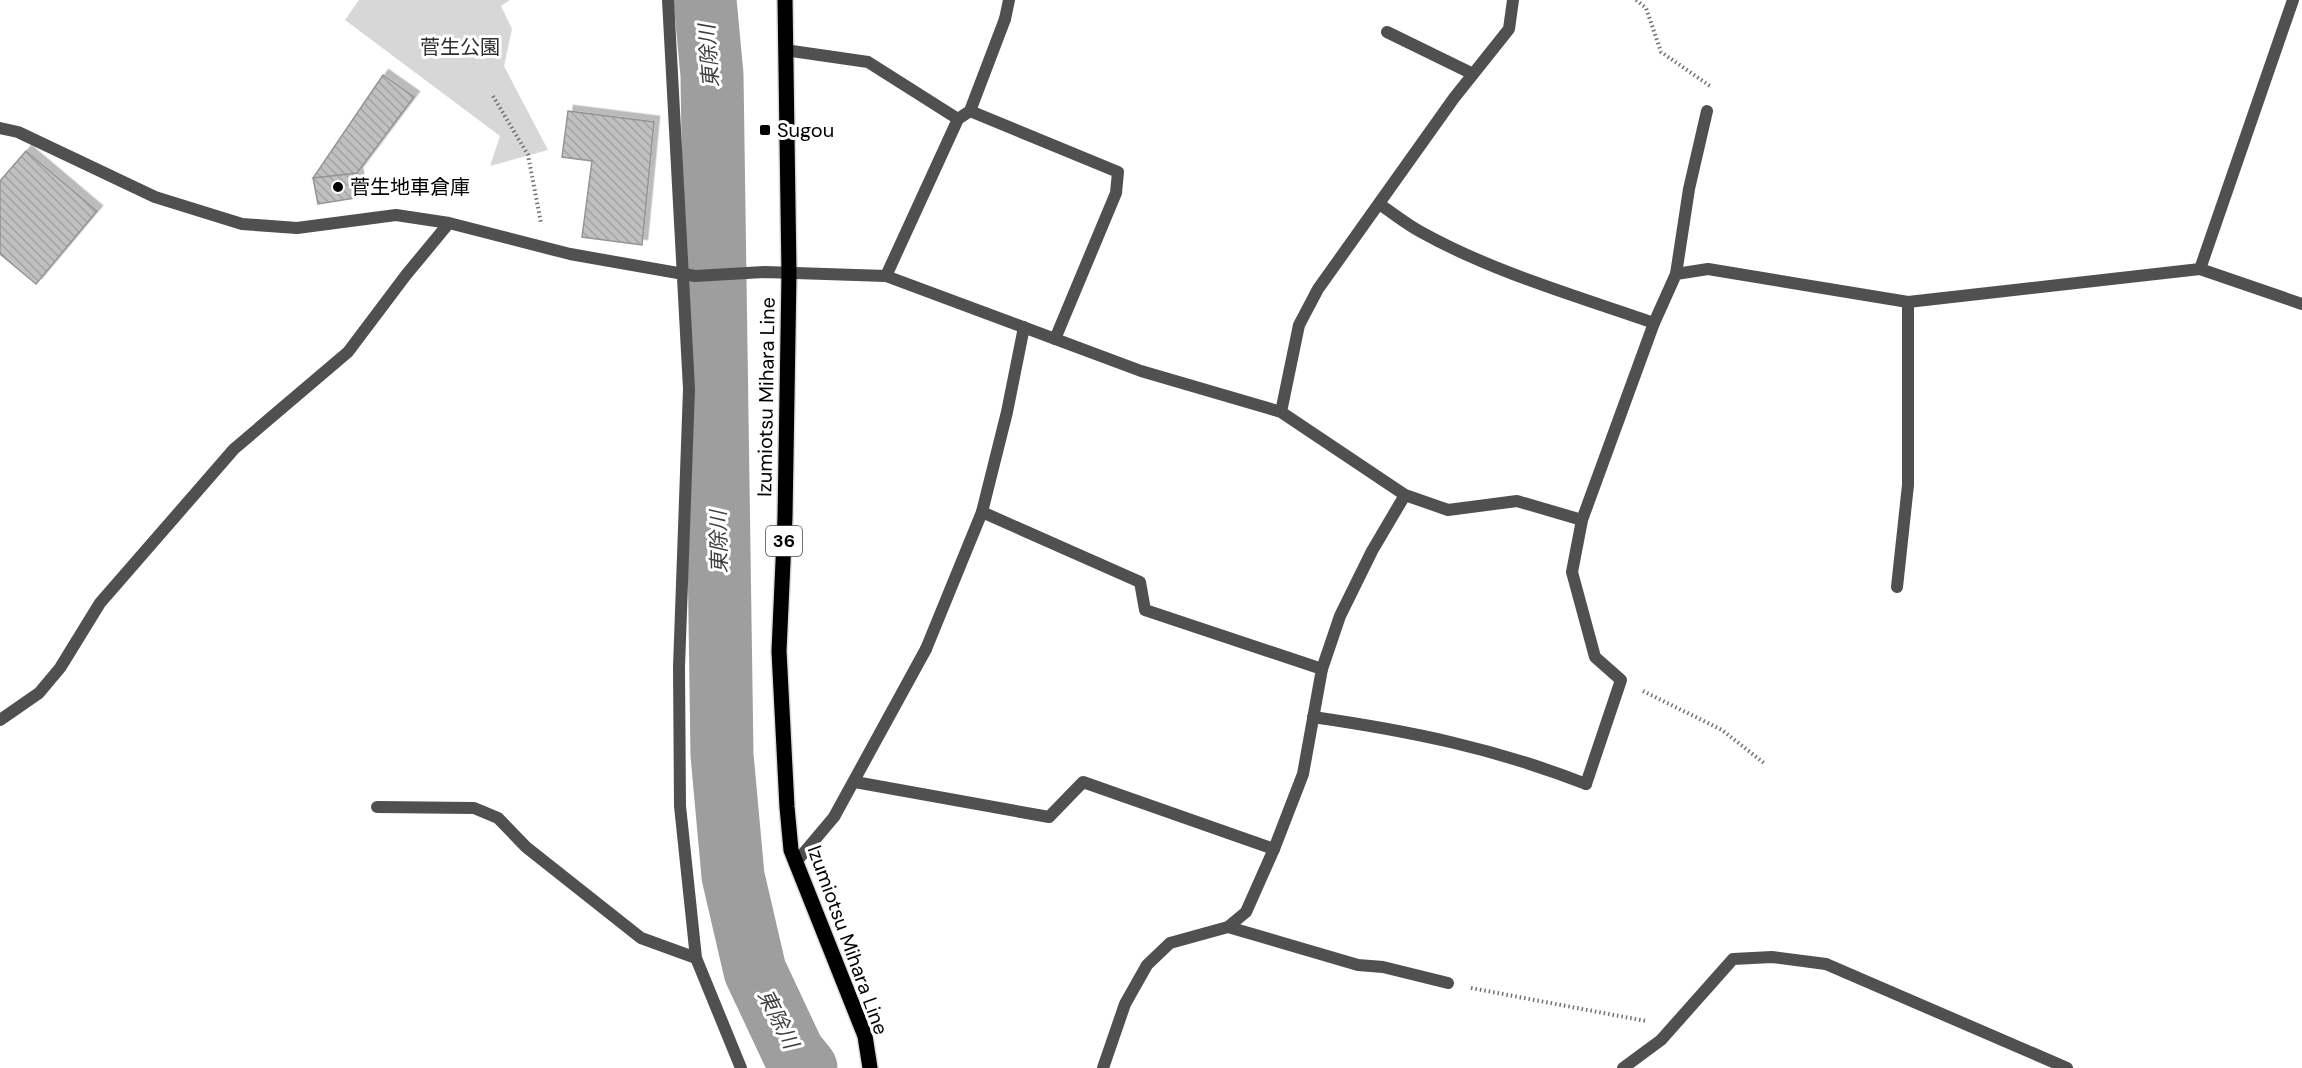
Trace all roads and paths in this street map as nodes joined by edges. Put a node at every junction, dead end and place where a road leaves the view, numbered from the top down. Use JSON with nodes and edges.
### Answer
{"nodes":[{"id":1,"x":668,"y":0,"type":"edge"},
{"id":2,"x":785,"y":0,"type":"edge"},
{"id":3,"x":1009,"y":0,"type":"edge"},
{"id":4,"x":1513,"y":0,"type":"edge"},
{"id":5,"x":1636,"y":0,"type":"edge"},
{"id":6,"x":2292,"y":0,"type":"edge"},
{"id":7,"x":1387,"y":32,"type":"dead end"},
{"id":8,"x":785,"y":50,"type":"junction"},
{"id":9,"x":1473,"y":74,"type":"junction"},
{"id":10,"x":493,"y":96,"type":"dead end"},
{"id":11,"x":970,"y":111,"type":"junction"},
{"id":12,"x":1707,"y":111,"type":"joint"},
{"id":13,"x":958,"y":119,"type":"junction"},
{"id":14,"x":0,"y":128,"type":"edge"},
{"id":15,"x":1379,"y":204,"type":"junction"},
{"id":16,"x":449,"y":223,"type":"junction"},
{"id":17,"x":546,"y":248,"type":"junction"},
{"id":18,"x":2200,"y":269,"type":"junction"},
{"id":19,"x":789,"y":274,"type":"junction"},
{"id":20,"x":1676,"y":274,"type":"junction"},
{"id":21,"x":689,"y":275,"type":"junction"},
{"id":22,"x":886,"y":276,"type":"junction"},
{"id":23,"x":1908,"y":302,"type":"junction"},
{"id":24,"x":2302,"y":304,"type":"edge"},
{"id":25,"x":1654,"y":323,"type":"junction"},
{"id":26,"x":1023,"y":327,"type":"junction"},
{"id":27,"x":1055,"y":339,"type":"junction"},
{"id":28,"x":1281,"y":412,"type":"junction"},
{"id":29,"x":1406,"y":495,"type":"junction"},
{"id":30,"x":982,"y":512,"type":"junction"},
{"id":31,"x":1582,"y":520,"type":"junction"},
{"id":32,"x":1897,"y":587,"type":"dead end"},
{"id":33,"x":1322,"y":669,"type":"junction"},
{"id":34,"x":1621,"y":681,"type":"junction"},
{"id":35,"x":1313,"y":717,"type":"junction"},
{"id":36,"x":0,"y":720,"type":"edge"},
{"id":37,"x":1764,"y":763,"type":"dead end"},
{"id":38,"x":855,"y":782,"type":"junction"},
{"id":39,"x":377,"y":807,"type":"dead end"},
{"id":40,"x":1274,"y":849,"type":"junction"},
{"id":41,"x":796,"y":862,"type":"junction"},
{"id":42,"x":1228,"y":927,"type":"junction"},
{"id":43,"x":696,"y":957,"type":"junction"},
{"id":44,"x":1448,"y":983,"type":"joint"},
{"id":45,"x":1673,"y":1026,"type":"junction"},
{"id":46,"x":741,"y":1068,"type":"edge"},
{"id":47,"x":870,"y":1068,"type":"edge"},
{"id":48,"x":1103,"y":1068,"type":"edge"},
{"id":49,"x":1623,"y":1068,"type":"edge"},
{"id":50,"x":2067,"y":1068,"type":"edge"}],
"edges":[{"from":1,"to":21,"type":"street"},
{"from":2,"to":8,"type":"main road","name":"Izumiotsu Mihara Line","number":"36"},
{"from":3,"to":11,"type":"street"},
{"from":4,"to":9,"type":"street"},
{"from":5,"to":12,"type":"path"},
{"from":6,"to":18,"type":"street"},
{"from":7,"to":9,"type":"street"},
{"from":8,"to":13,"type":"street"},
{"from":8,"to":19,"type":"main road","name":"Izumiotsu Mihara Line","number":"36"},
{"from":9,"to":15,"type":"street"},
{"from":10,"to":17,"type":"path"},
{"from":11,"to":13,"type":"street"},
{"from":11,"to":27,"type":"street"},
{"from":12,"to":20,"type":"street"},
{"from":13,"to":22,"type":"street"},
{"from":14,"to":16,"type":"street"},
{"from":15,"to":25,"type":"street"},
{"from":15,"to":28,"type":"street"},
{"from":16,"to":17,"type":"street"},
{"from":16,"to":36,"type":"street"},
{"from":17,"to":21,"type":"street"},
{"from":18,"to":23,"type":"street"},
{"from":18,"to":24,"type":"street"},
{"from":19,"to":21,"type":"street"},
{"from":19,"to":22,"type":"street"},
{"from":19,"to":41,"type":"main road","name":"Izumiotsu Mihara Line","number":"36"},
{"from":20,"to":23,"type":"street"},
{"from":20,"to":25,"type":"street"},
{"from":21,"to":43,"type":"street"},
{"from":22,"to":26,"type":"street"},
{"from":23,"to":32,"type":"street"},
{"from":25,"to":31,"type":"street"},
{"from":26,"to":27,"type":"street"},
{"from":26,"to":30,"type":"street"},
{"from":27,"to":28,"type":"street"},
{"from":28,"to":29,"type":"street"},
{"from":29,"to":31,"type":"street"},
{"from":29,"to":33,"type":"street"},
{"from":30,"to":33,"type":"street"},
{"from":30,"to":38,"type":"street"},
{"from":31,"to":34,"type":"street"},
{"from":33,"to":35,"type":"street"},
{"from":34,"to":35,"type":"street"},
{"from":34,"to":37,"type":"path"},
{"from":35,"to":40,"type":"street"},
{"from":38,"to":40,"type":"street"},
{"from":38,"to":41,"type":"street"},
{"from":39,"to":43,"type":"street"},
{"from":40,"to":42,"type":"street"},
{"from":41,"to":47,"type":"main road","name":"Izumiotsu Mihara Line","number":"36"},
{"from":42,"to":44,"type":"street"},
{"from":42,"to":48,"type":"street"},
{"from":43,"to":46,"type":"street"},
{"from":44,"to":45,"type":"path"},
{"from":45,"to":49,"type":"street"},
{"from":45,"to":50,"type":"street"}]}
